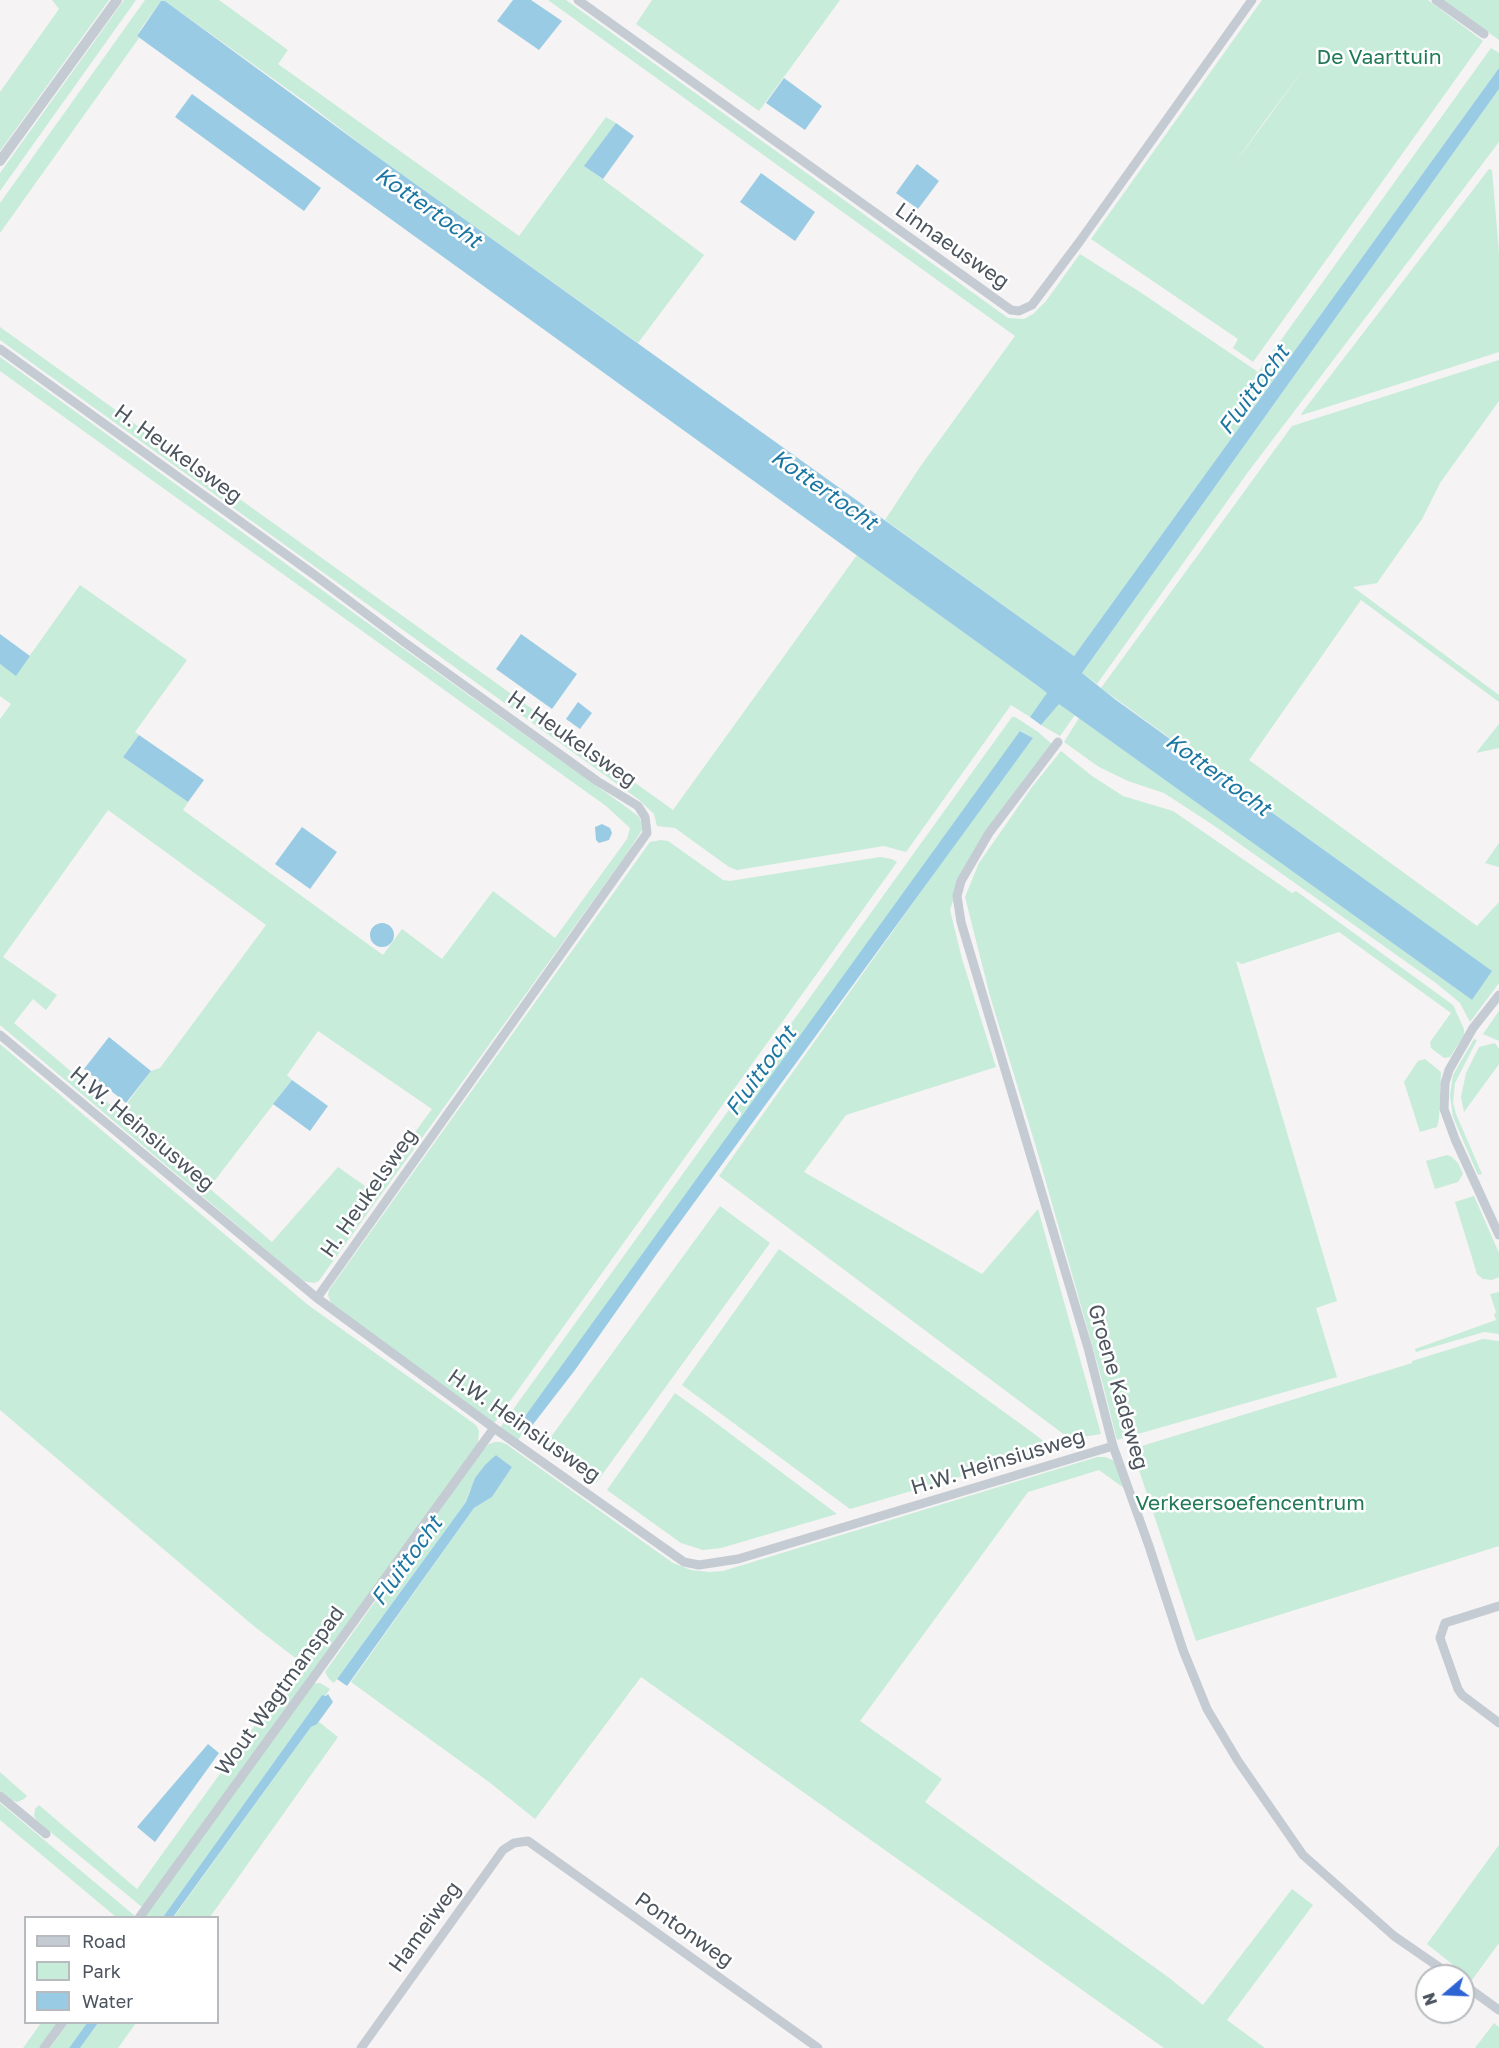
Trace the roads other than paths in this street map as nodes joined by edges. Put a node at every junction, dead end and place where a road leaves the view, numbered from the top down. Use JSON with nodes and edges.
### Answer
{"nodes":[{"id":1,"x":117,"y":0,"type":"edge"},
{"id":2,"x":578,"y":0,"type":"edge"},
{"id":3,"x":1252,"y":0,"type":"edge"},
{"id":4,"x":1436,"y":0,"type":"edge"},
{"id":5,"x":1484,"y":34,"type":"dead end"},
{"id":6,"x":0,"y":161,"type":"edge"},
{"id":7,"x":0,"y":349,"type":"edge"},
{"id":8,"x":1058,"y":742,"type":"dead end"},
{"id":9,"x":1499,"y":995,"type":"edge"},
{"id":10,"x":0,"y":1035,"type":"edge"},
{"id":11,"x":1499,"y":1235,"type":"edge"},
{"id":12,"x":317,"y":1298,"type":"junction"},
{"id":13,"x":494,"y":1428,"type":"junction"},
{"id":14,"x":1113,"y":1446,"type":"junction"},
{"id":15,"x":1499,"y":1606,"type":"edge"},
{"id":16,"x":1499,"y":1723,"type":"edge"},
{"id":17,"x":0,"y":1796,"type":"edge"},
{"id":18,"x":46,"y":1834,"type":"dead end"},
{"id":19,"x":528,"y":1841,"type":"joint"},
{"id":20,"x":140,"y":1916,"type":"edge"},
{"id":21,"x":1435,"y":1964,"type":"edge"},
{"id":22,"x":1475,"y":1993,"type":"edge"},
{"id":23,"x":1499,"y":2010,"type":"edge"},
{"id":24,"x":62,"y":2024,"type":"edge"},
{"id":25,"x":44,"y":2048,"type":"edge"},
{"id":26,"x":360,"y":2048,"type":"edge"},
{"id":27,"x":819,"y":2048,"type":"edge"}],
"edges":[{"from":1,"to":6,"type":"street"},
{"from":2,"to":3,"type":"street","name":"Linnaeusweg"},
{"from":4,"to":5,"type":"street"},
{"from":7,"to":12,"type":"street","name":"H. Heukelsweg"},
{"from":8,"to":14,"type":"street","name":"Groene Kadeweg"},
{"from":9,"to":11,"type":"street"},
{"from":10,"to":12,"type":"street","name":"H.W. Heinsiusweg"},
{"from":12,"to":13,"type":"street","name":"H.W. Heinsiusweg"},
{"from":13,"to":14,"type":"street","name":"H.W. Heinsiusweg"},
{"from":13,"to":20,"type":"street","name":"Wout Wagtmanspad"},
{"from":14,"to":21,"type":"street","name":"Groene Kadeweg"},
{"from":15,"to":16,"type":"street"},
{"from":17,"to":18,"type":"street"},
{"from":19,"to":26,"type":"street","name":"Hameiweg"},
{"from":19,"to":27,"type":"street","name":"Pontonweg"},
{"from":22,"to":23,"type":"street"},
{"from":24,"to":25,"type":"street"}]}
